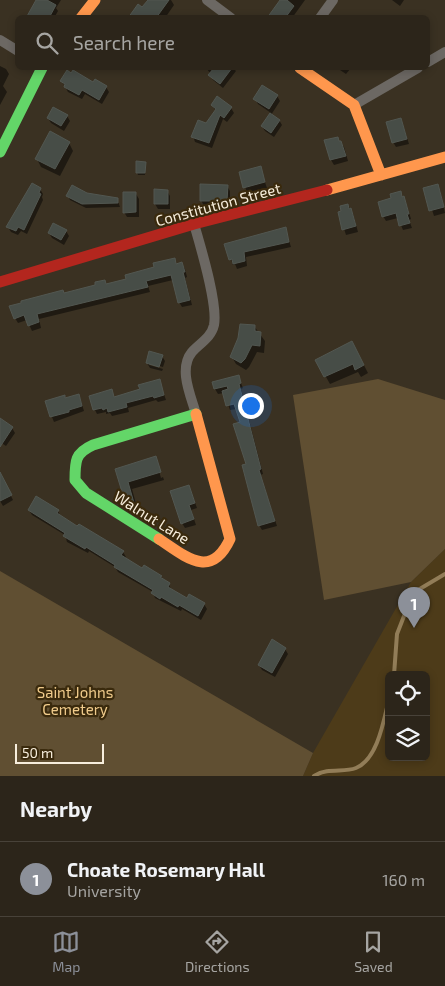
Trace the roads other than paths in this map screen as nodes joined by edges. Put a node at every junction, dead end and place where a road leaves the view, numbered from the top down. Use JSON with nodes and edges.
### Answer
{"nodes":[{"id":1,"x":95,"y":0,"type":"edge"},
{"id":2,"x":207,"y":0,"type":"edge"},
{"id":3,"x":333,"y":0,"type":"edge"},
{"id":4,"x":83,"y":15,"type":"edge"},
{"id":5,"x":227,"y":15,"type":"edge"},
{"id":6,"x":322,"y":15,"type":"edge"},
{"id":7,"x":0,"y":40,"type":"edge"},
{"id":8,"x":15,"y":49,"type":"edge"},
{"id":9,"x":445,"y":52,"type":"edge"},
{"id":10,"x":430,"y":61,"type":"edge"},
{"id":11,"x":41,"y":70,"type":"edge"},
{"id":12,"x":303,"y":70,"type":"edge"},
{"id":13,"x":415,"y":70,"type":"edge"},
{"id":14,"x":354,"y":105,"type":"junction"},
{"id":15,"x":0,"y":152,"type":"edge"},
{"id":16,"x":445,"y":157,"type":"edge"},
{"id":17,"x":381,"y":176,"type":"junction"},
{"id":18,"x":194,"y":224,"type":"junction"},
{"id":19,"x":0,"y":282,"type":"edge"},
{"id":20,"x":196,"y":414,"type":"junction"}],
"edges":[{"from":1,"to":4,"type":"street"},
{"from":2,"to":5,"type":"street"},
{"from":3,"to":6,"type":"street"},
{"from":7,"to":8,"type":"street"},
{"from":9,"to":10,"type":"street"},
{"from":11,"to":15,"type":"street"},
{"from":12,"to":14,"type":"street"},
{"from":13,"to":14,"type":"street"},
{"from":14,"to":17,"type":"street"},
{"from":16,"to":17,"type":"street","name":"Constitution Street"},
{"from":17,"to":18,"type":"street","name":"Constitution Street"},
{"from":18,"to":19,"type":"street","name":"Constitution Street"},
{"from":18,"to":20,"type":"street","name":"Walnut Lane"},
{"from":20,"to":20,"type":"street","name":"Walnut Lane"}]}
